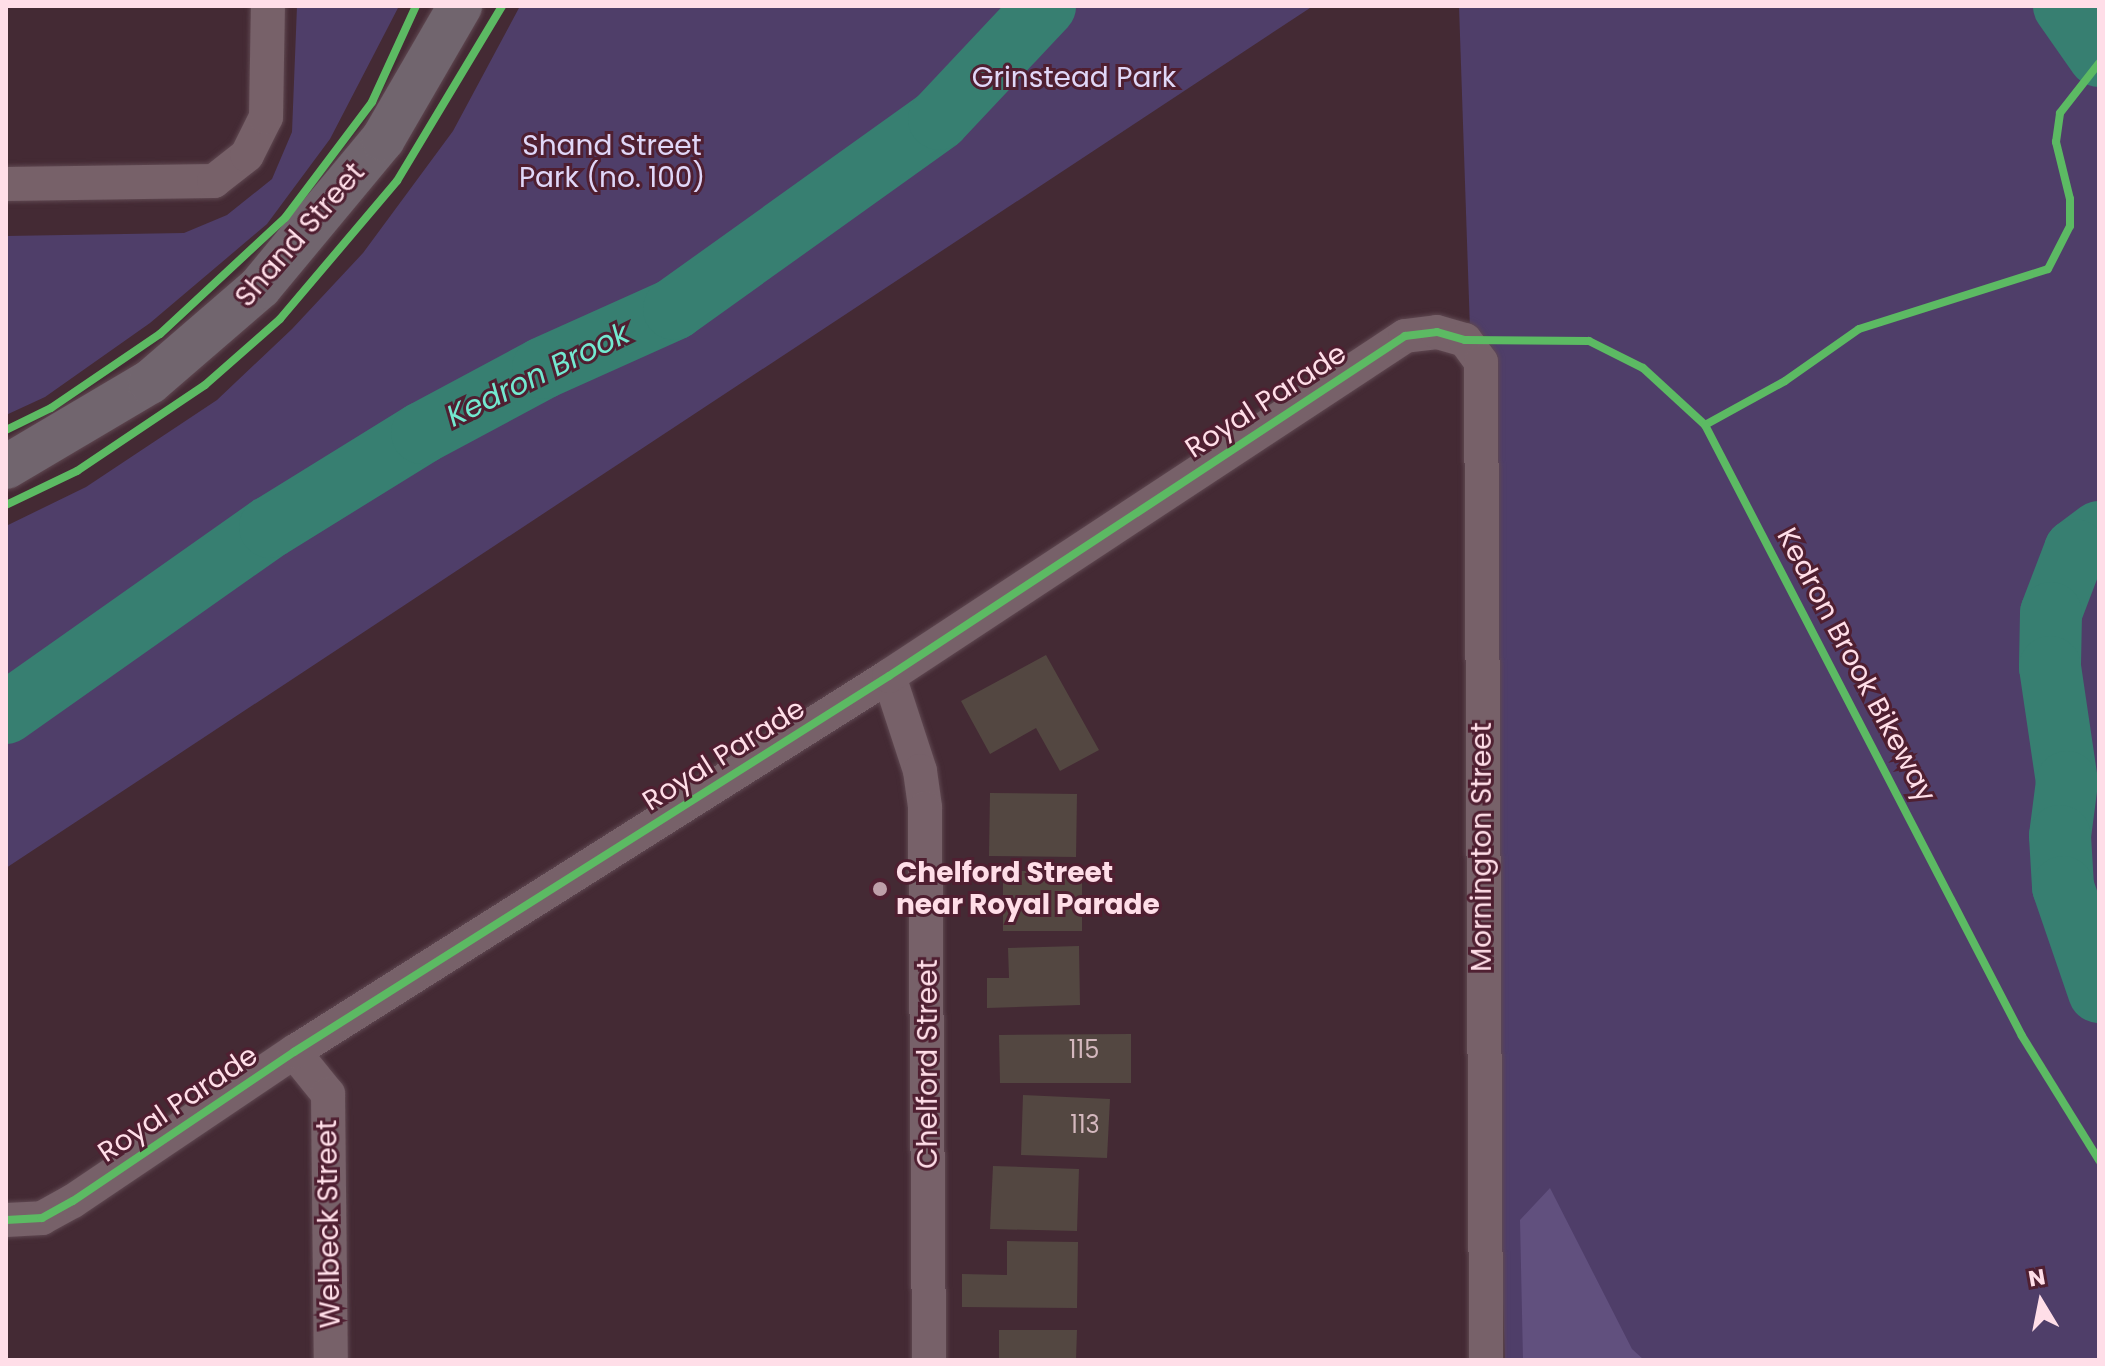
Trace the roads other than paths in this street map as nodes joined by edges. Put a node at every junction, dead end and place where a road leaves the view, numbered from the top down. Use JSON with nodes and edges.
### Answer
{"nodes":[{"id":1,"x":268,"y":6,"type":"edge"},
{"id":2,"x":460,"y":6,"type":"edge"},
{"id":3,"x":6,"y":184,"type":"edge"},
{"id":4,"x":1465,"y":340,"type":"joint"},
{"id":5,"x":6,"y":467,"type":"edge"},
{"id":6,"x":889,"y":676,"type":"junction"},
{"id":7,"x":294,"y":1052,"type":"junction"},
{"id":8,"x":6,"y":1220,"type":"edge"},
{"id":9,"x":331,"y":1360,"type":"edge"},
{"id":10,"x":929,"y":1360,"type":"edge"},
{"id":11,"x":1486,"y":1360,"type":"edge"}],
"edges":[{"from":1,"to":3,"type":"street"},
{"from":2,"to":5,"type":"main road","name":"Shand Street"},
{"from":4,"to":6,"type":"street","name":"Royal Parade"},
{"from":4,"to":11,"type":"street","name":"Mornington Street"},
{"from":6,"to":7,"type":"street","name":"Royal Parade"},
{"from":6,"to":10,"type":"street","name":"Chelford Street"},
{"from":7,"to":8,"type":"street","name":"Royal Parade"},
{"from":7,"to":9,"type":"street","name":"Welbeck Street"}]}
